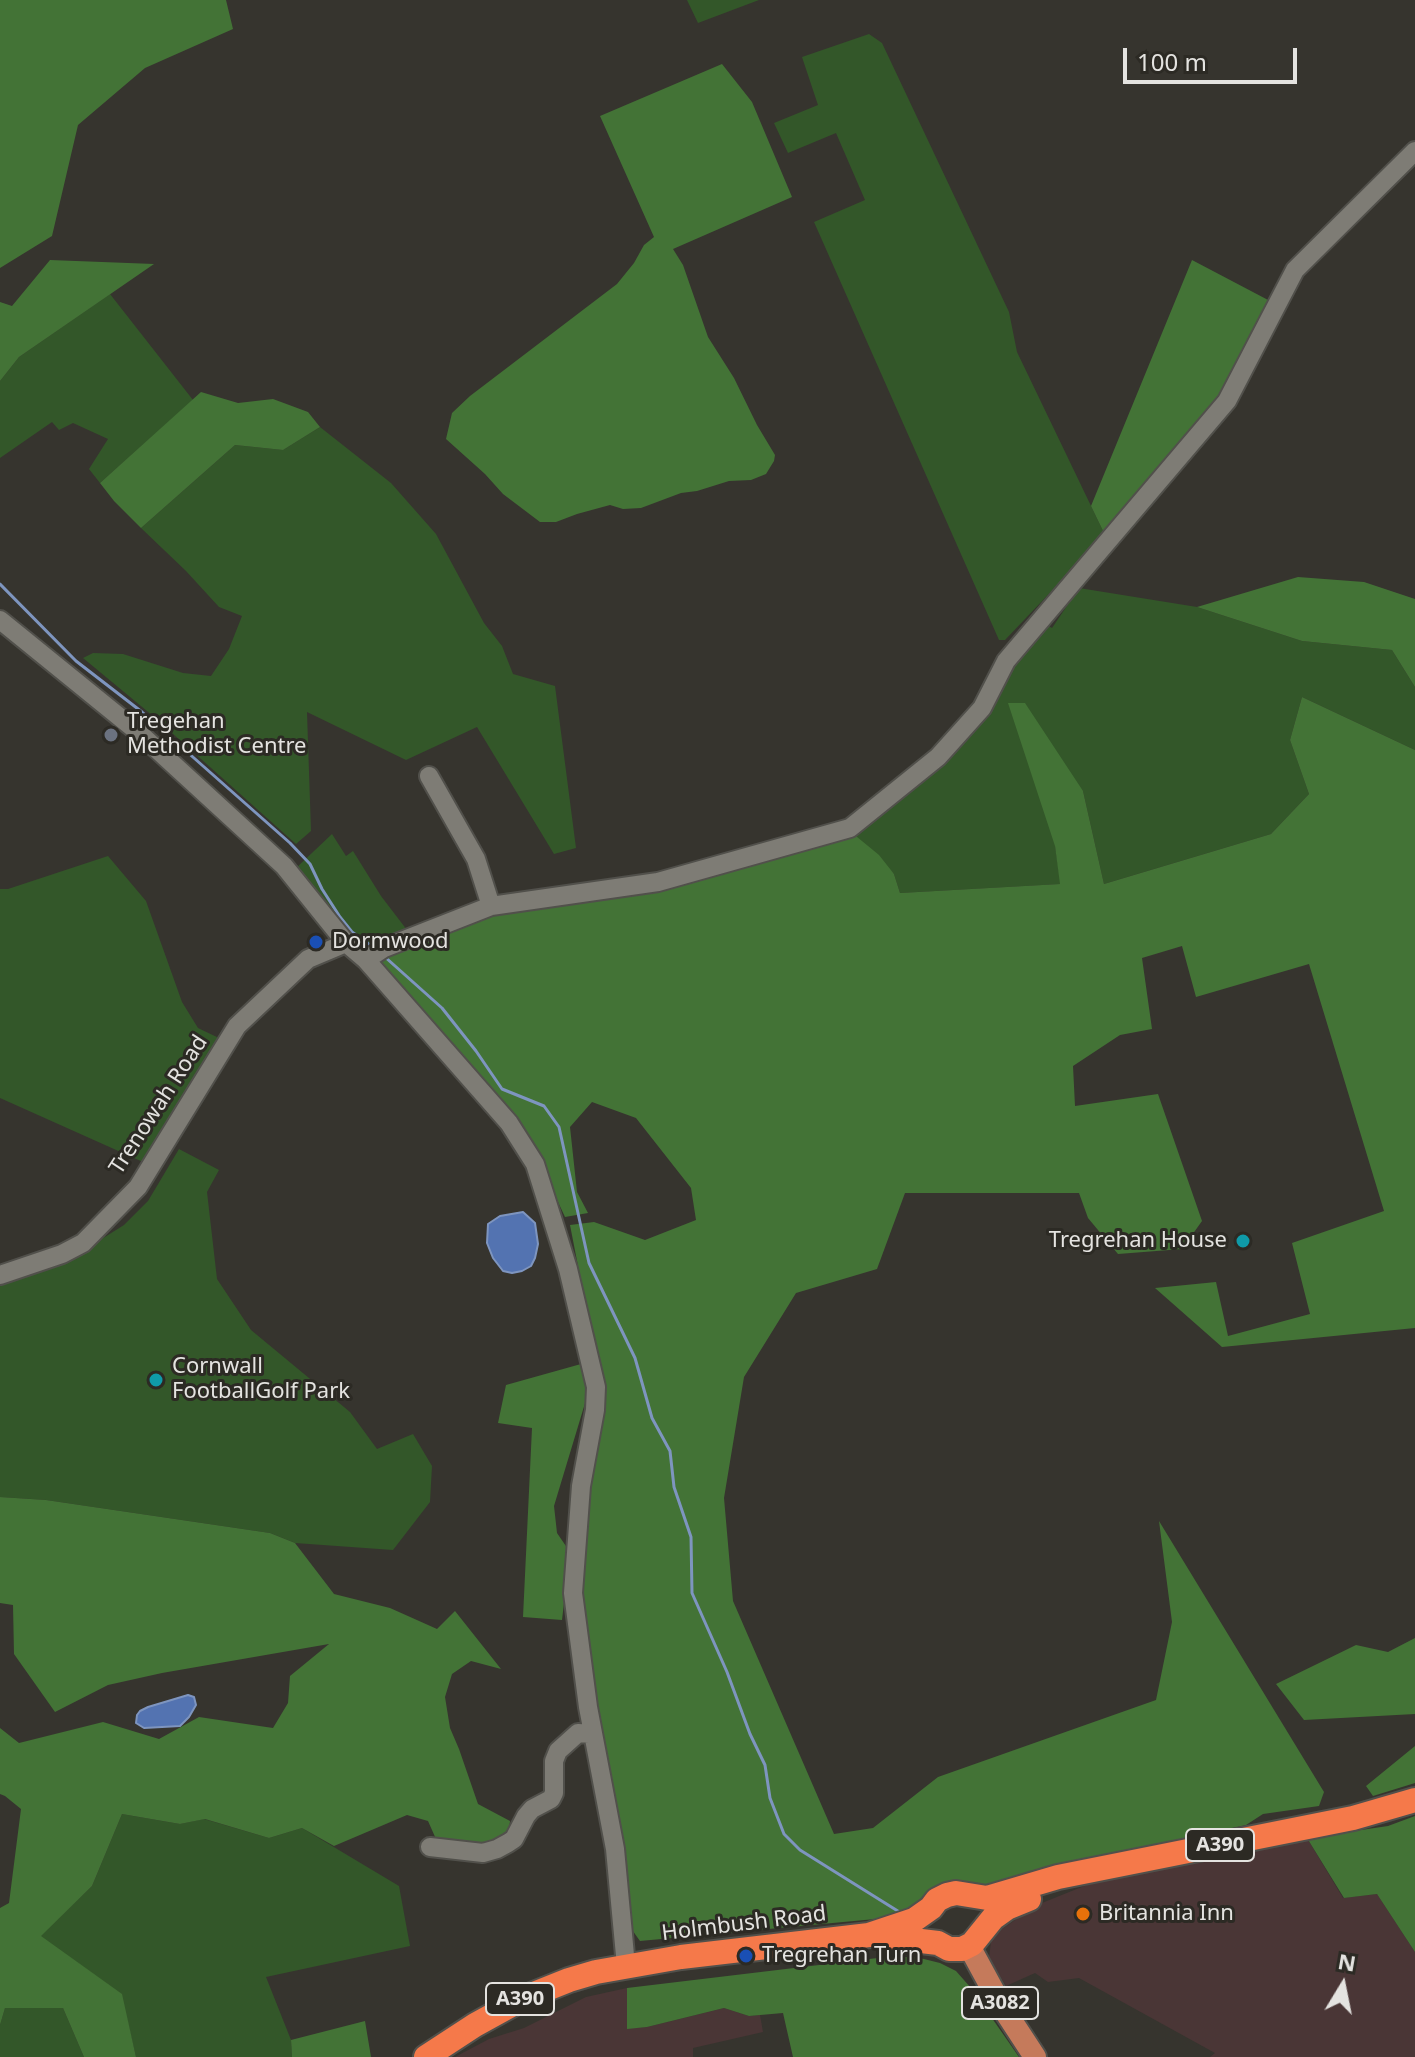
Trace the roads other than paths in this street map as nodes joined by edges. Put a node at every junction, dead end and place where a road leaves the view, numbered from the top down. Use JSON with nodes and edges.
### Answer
{"nodes":[{"id":1,"x":1415,"y":151,"type":"edge"},
{"id":2,"x":0,"y":620,"type":"edge"},
{"id":3,"x":429,"y":776,"type":"dead end"},
{"id":4,"x":491,"y":906,"type":"junction"},
{"id":5,"x":346,"y":943,"type":"junction"},
{"id":6,"x":375,"y":954,"type":"junction"},
{"id":7,"x":0,"y":1275,"type":"edge"},
{"id":8,"x":593,"y":1734,"type":"junction"},
{"id":9,"x":1415,"y":1800,"type":"edge"},
{"id":10,"x":430,"y":1847,"type":"dead end"},
{"id":11,"x":1098,"y":1870,"type":"junction"},
{"id":12,"x":965,"y":1895,"type":"junction"},
{"id":13,"x":931,"y":1908,"type":"junction"},
{"id":14,"x":869,"y":1935,"type":"junction"},
{"id":15,"x":975,"y":1939,"type":"junction"},
{"id":16,"x":938,"y":1943,"type":"junction"},
{"id":17,"x":626,"y":1966,"type":"junction"},
{"id":18,"x":426,"y":2057,"type":"edge"},
{"id":19,"x":1035,"y":2057,"type":"edge"}],
"edges":[{"from":1,"to":4,"type":"street"},
{"from":2,"to":5,"type":"street"},
{"from":3,"to":4,"type":"street"},
{"from":4,"to":6,"type":"street"},
{"from":5,"to":6,"type":"street"},
{"from":5,"to":7,"type":"street","name":"Trenowah Road"},
{"from":6,"to":8,"type":"street"},
{"from":8,"to":10,"type":"street"},
{"from":8,"to":17,"type":"street"},
{"from":9,"to":11,"type":"highway","number":"A390"},
{"from":11,"to":12,"type":"highway"},
{"from":11,"to":15,"type":"highway"},
{"from":12,"to":13,"type":"highway"},
{"from":12,"to":15,"type":"highway"},
{"from":13,"to":14,"type":"highway"},
{"from":13,"to":16,"type":"highway"},
{"from":14,"to":16,"type":"highway"},
{"from":14,"to":17,"type":"highway","name":"Holmbush Road","number":"A390"},
{"from":15,"to":16,"type":"highway"},
{"from":15,"to":19,"type":"main road","number":"A3082"},
{"from":17,"to":18,"type":"highway","number":"A390"}]}
